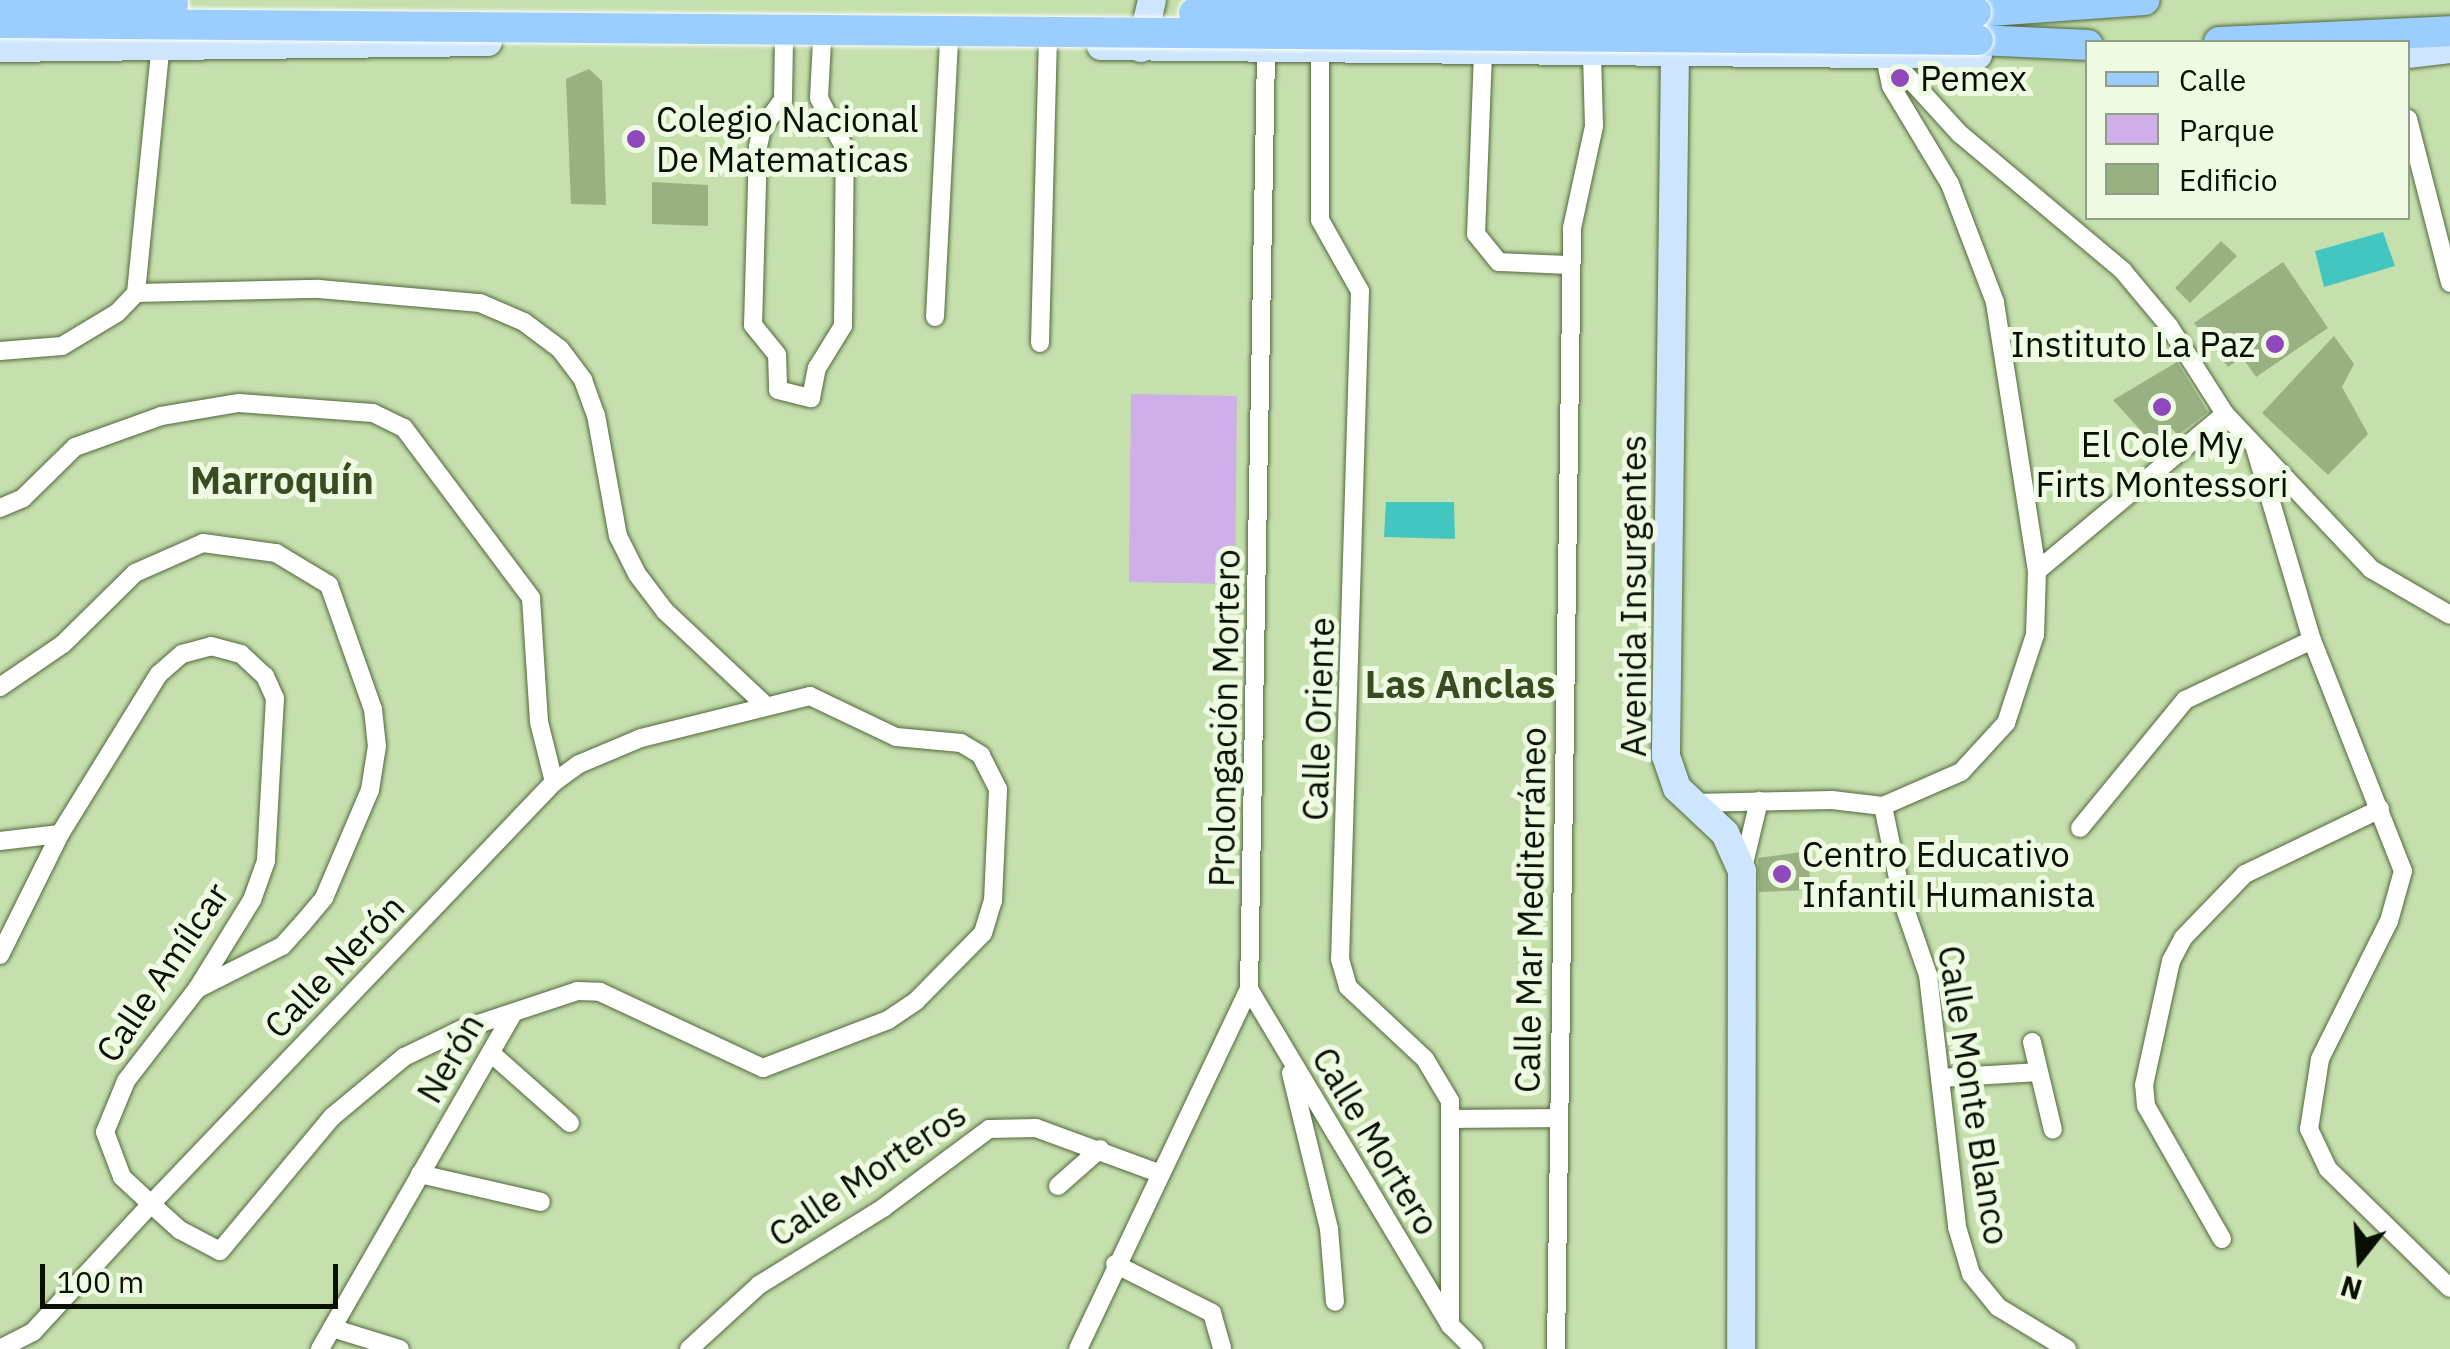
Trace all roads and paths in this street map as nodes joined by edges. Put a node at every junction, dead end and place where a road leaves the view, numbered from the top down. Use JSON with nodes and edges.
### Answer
{"nodes":[{"id":1,"x":166,"y":0,"type":"edge"},
{"id":2,"x":1152,"y":0,"type":"edge"},
{"id":3,"x":1198,"y":0,"type":"edge"},
{"id":4,"x":1850,"y":0,"type":"edge"},
{"id":5,"x":1940,"y":0,"type":"edge"},
{"id":6,"x":2145,"y":0,"type":"edge"},
{"id":7,"x":0,"y":2,"type":"edge"},
{"id":8,"x":0,"y":24,"type":"edge"},
{"id":9,"x":1977,"y":26,"type":"junction"},
{"id":10,"x":2450,"y":30,"type":"edge"},
{"id":11,"x":2258,"y":40,"type":"edge"},
{"id":12,"x":822,"y":41,"type":"junction"},
{"id":13,"x":161,"y":42,"type":"junction"},
{"id":14,"x":784,"y":42,"type":"junction"},
{"id":15,"x":950,"y":43,"type":"junction"},
{"id":16,"x":1048,"y":44,"type":"junction"},
{"id":17,"x":2085,"y":44,"type":"edge"},
{"id":18,"x":0,"y":48,"type":"edge"},
{"id":19,"x":1141,"y":48,"type":"junction"},
{"id":20,"x":1186,"y":49,"type":"junction"},
{"id":21,"x":2450,"y":49,"type":"edge"},
{"id":22,"x":1266,"y":50,"type":"junction"},
{"id":23,"x":1320,"y":51,"type":"junction"},
{"id":24,"x":1483,"y":53,"type":"junction"},
{"id":25,"x":1592,"y":54,"type":"junction"},
{"id":26,"x":1888,"y":54,"type":"junction"},
{"id":27,"x":2410,"y":54,"type":"edge"},
{"id":28,"x":1675,"y":55,"type":"junction"},
{"id":29,"x":2085,"y":55,"type":"edge"},
{"id":30,"x":2410,"y":127,"type":"edge"},
{"id":31,"x":1571,"y":265,"type":"junction"},
{"id":32,"x":2450,"y":283,"type":"edge"},
{"id":33,"x":136,"y":293,"type":"junction"},
{"id":34,"x":935,"y":317,"type":"dead end"},
{"id":35,"x":1040,"y":343,"type":"dead end"},
{"id":36,"x":0,"y":352,"type":"edge"},
{"id":37,"x":2225,"y":414,"type":"junction"},
{"id":38,"x":2255,"y":448,"type":"junction"},
{"id":39,"x":0,"y":508,"type":"edge"},
{"id":40,"x":2037,"y":570,"type":"junction"},
{"id":41,"x":2450,"y":615,"type":"edge"},
{"id":42,"x":2312,"y":640,"type":"junction"},
{"id":43,"x":0,"y":687,"type":"edge"},
{"id":44,"x":763,"y":703,"type":"junction"},
{"id":45,"x":554,"y":782,"type":"junction"},
{"id":46,"x":1760,"y":801,"type":"junction"},
{"id":47,"x":1687,"y":804,"type":"junction"},
{"id":48,"x":1884,"y":806,"type":"junction"},
{"id":49,"x":2380,"y":809,"type":"junction"},
{"id":50,"x":2080,"y":828,"type":"dead end"},
{"id":51,"x":60,"y":834,"type":"junction"},
{"id":52,"x":0,"y":841,"type":"edge"},
{"id":53,"x":1742,"y":871,"type":"junction"},
{"id":54,"x":0,"y":955,"type":"edge"},
{"id":55,"x":1250,"y":989,"type":"junction"},
{"id":56,"x":197,"y":990,"type":"junction"},
{"id":57,"x":513,"y":1013,"type":"junction"},
{"id":58,"x":2032,"y":1042,"type":"dead end"},
{"id":59,"x":492,"y":1054,"type":"junction"},
{"id":60,"x":1288,"y":1059,"type":"junction"},
{"id":61,"x":741,"y":1062,"type":"joint"},
{"id":62,"x":2038,"y":1072,"type":"junction"},
{"id":63,"x":1940,"y":1078,"type":"junction"},
{"id":64,"x":1558,"y":1118,"type":"junction"},
{"id":65,"x":1454,"y":1119,"type":"junction"},
{"id":66,"x":570,"y":1123,"type":"dead end"},
{"id":67,"x":2053,"y":1130,"type":"dead end"},
{"id":68,"x":1100,"y":1149,"type":"junction"},
{"id":69,"x":420,"y":1174,"type":"junction"},
{"id":70,"x":1161,"y":1174,"type":"junction"},
{"id":71,"x":1058,"y":1186,"type":"dead end"},
{"id":72,"x":542,"y":1202,"type":"dead end"},
{"id":73,"x":150,"y":1204,"type":"junction"},
{"id":74,"x":2222,"y":1239,"type":"dead end"},
{"id":75,"x":1115,"y":1264,"type":"junction"},
{"id":76,"x":2450,"y":1288,"type":"edge"},
{"id":77,"x":1335,"y":1302,"type":"dead end"},
{"id":78,"x":1450,"y":1325,"type":"junction"},
{"id":79,"x":332,"y":1328,"type":"junction"},
{"id":80,"x":0,"y":1348,"type":"edge"},
{"id":81,"x":320,"y":1349,"type":"edge"},
{"id":82,"x":400,"y":1349,"type":"edge"},
{"id":83,"x":689,"y":1349,"type":"edge"},
{"id":84,"x":1078,"y":1349,"type":"edge"},
{"id":85,"x":1222,"y":1349,"type":"edge"},
{"id":86,"x":1474,"y":1349,"type":"edge"},
{"id":87,"x":1556,"y":1349,"type":"edge"},
{"id":88,"x":1741,"y":1349,"type":"edge"},
{"id":89,"x":2066,"y":1349,"type":"edge"}],
"edges":[{"from":1,"to":13,"type":"street"},
{"from":2,"to":19,"type":"street"},
{"from":3,"to":20,"type":"street"},
{"from":4,"to":26,"type":"street"},
{"from":5,"to":26,"type":"street"},
{"from":6,"to":9,"type":"main road"},
{"from":7,"to":9,"type":"main road","bridge":true},
{"from":8,"to":9,"type":"main road","bridge":true},
{"from":9,"to":17,"type":"main road"},
{"from":10,"to":11,"type":"main road"},
{"from":12,"to":14,"type":"street"},
{"from":12,"to":14,"type":"street"},
{"from":12,"to":15,"type":"street"},
{"from":13,"to":14,"type":"street"},
{"from":13,"to":18,"type":"street"},
{"from":13,"to":33,"type":"street"},
{"from":15,"to":16,"type":"street"},
{"from":15,"to":34,"type":"street"},
{"from":16,"to":19,"type":"street"},
{"from":16,"to":35,"type":"street"},
{"from":19,"to":20,"type":"street"},
{"from":20,"to":22,"type":"street"},
{"from":21,"to":27,"type":"street"},
{"from":22,"to":23,"type":"street"},
{"from":22,"to":55,"type":"street","name":"Prolongación Mortero"},
{"from":23,"to":24,"type":"street"},
{"from":23,"to":65,"type":"street","name":"Calle Oriente"},
{"from":24,"to":25,"type":"street"},
{"from":24,"to":31,"type":"street"},
{"from":25,"to":28,"type":"street"},
{"from":25,"to":31,"type":"street","name":"Calle Mar Mediterráneo"},
{"from":26,"to":28,"type":"street"},
{"from":26,"to":29,"type":"street"},
{"from":26,"to":37,"type":"street"},
{"from":26,"to":40,"type":"street"},
{"from":28,"to":47,"type":"street","name":"Avenida Insurgentes"},
{"from":30,"to":32,"type":"street"},
{"from":31,"to":64,"type":"street","name":"Calle Mar Mediterráneo"},
{"from":33,"to":36,"type":"street"},
{"from":33,"to":44,"type":"street"},
{"from":37,"to":38,"type":"street"},
{"from":37,"to":40,"type":"street"},
{"from":38,"to":41,"type":"street"},
{"from":38,"to":42,"type":"street"},
{"from":39,"to":45,"type":"street"},
{"from":40,"to":48,"type":"street"},
{"from":42,"to":49,"type":"street"},
{"from":42,"to":50,"type":"street"},
{"from":43,"to":56,"type":"street"},
{"from":44,"to":45,"type":"street","name":"Calle Nerón"},
{"from":44,"to":61,"type":"street","name":"Calle Nerón"},
{"from":45,"to":73,"type":"street","name":"Calle Nerón"},
{"from":46,"to":47,"type":"street"},
{"from":46,"to":48,"type":"street"},
{"from":46,"to":53,"type":"street"},
{"from":47,"to":53,"type":"street","name":"Avenida Insurgentes"},
{"from":48,"to":63,"type":"street","name":"Calle Monte Blanco"},
{"from":49,"to":74,"type":"street"},
{"from":49,"to":76,"type":"street"},
{"from":51,"to":52,"type":"street"},
{"from":51,"to":54,"type":"street","name":"Calle Amílcar"},
{"from":51,"to":56,"type":"street","name":"Calle Amílcar"},
{"from":53,"to":88,"type":"street","name":"Avenida Insurgentes"},
{"from":55,"to":60,"type":"street","name":"Calle Mortero"},
{"from":55,"to":70,"type":"street","name":"Prolongación Mortero"},
{"from":56,"to":73,"type":"street","name":"Calle Amílcar"},
{"from":57,"to":59,"type":"street","name":"Nerón"},
{"from":57,"to":61,"type":"street","name":"Nerón"},
{"from":57,"to":73,"type":"street","name":"Calle Amílcar"},
{"from":58,"to":62,"type":"street"},
{"from":59,"to":66,"type":"street"},
{"from":59,"to":69,"type":"street","name":"Nerón"},
{"from":60,"to":77,"type":"street"},
{"from":60,"to":78,"type":"street","name":"Calle Mortero"},
{"from":62,"to":63,"type":"street"},
{"from":62,"to":67,"type":"street"},
{"from":63,"to":89,"type":"street","name":"Calle Monte Blanco"},
{"from":64,"to":65,"type":"street"},
{"from":64,"to":87,"type":"street","name":"Calle Mar Mediterráneo"},
{"from":65,"to":78,"type":"street","name":"Calle Oriente"},
{"from":68,"to":70,"type":"street","name":"Calle Morteros"},
{"from":68,"to":71,"type":"street"},
{"from":68,"to":83,"type":"street","name":"Calle Morteros"},
{"from":69,"to":72,"type":"street"},
{"from":69,"to":79,"type":"street","name":"Nerón"},
{"from":70,"to":75,"type":"street","name":"Prolongación Mortero"},
{"from":73,"to":80,"type":"street","name":"Calle Nerón"},
{"from":75,"to":84,"type":"street","name":"Prolongación Mortero"},
{"from":75,"to":85,"type":"street"},
{"from":78,"to":86,"type":"street"},
{"from":79,"to":81,"type":"street","name":"Nerón"},
{"from":79,"to":82,"type":"street"}]}
